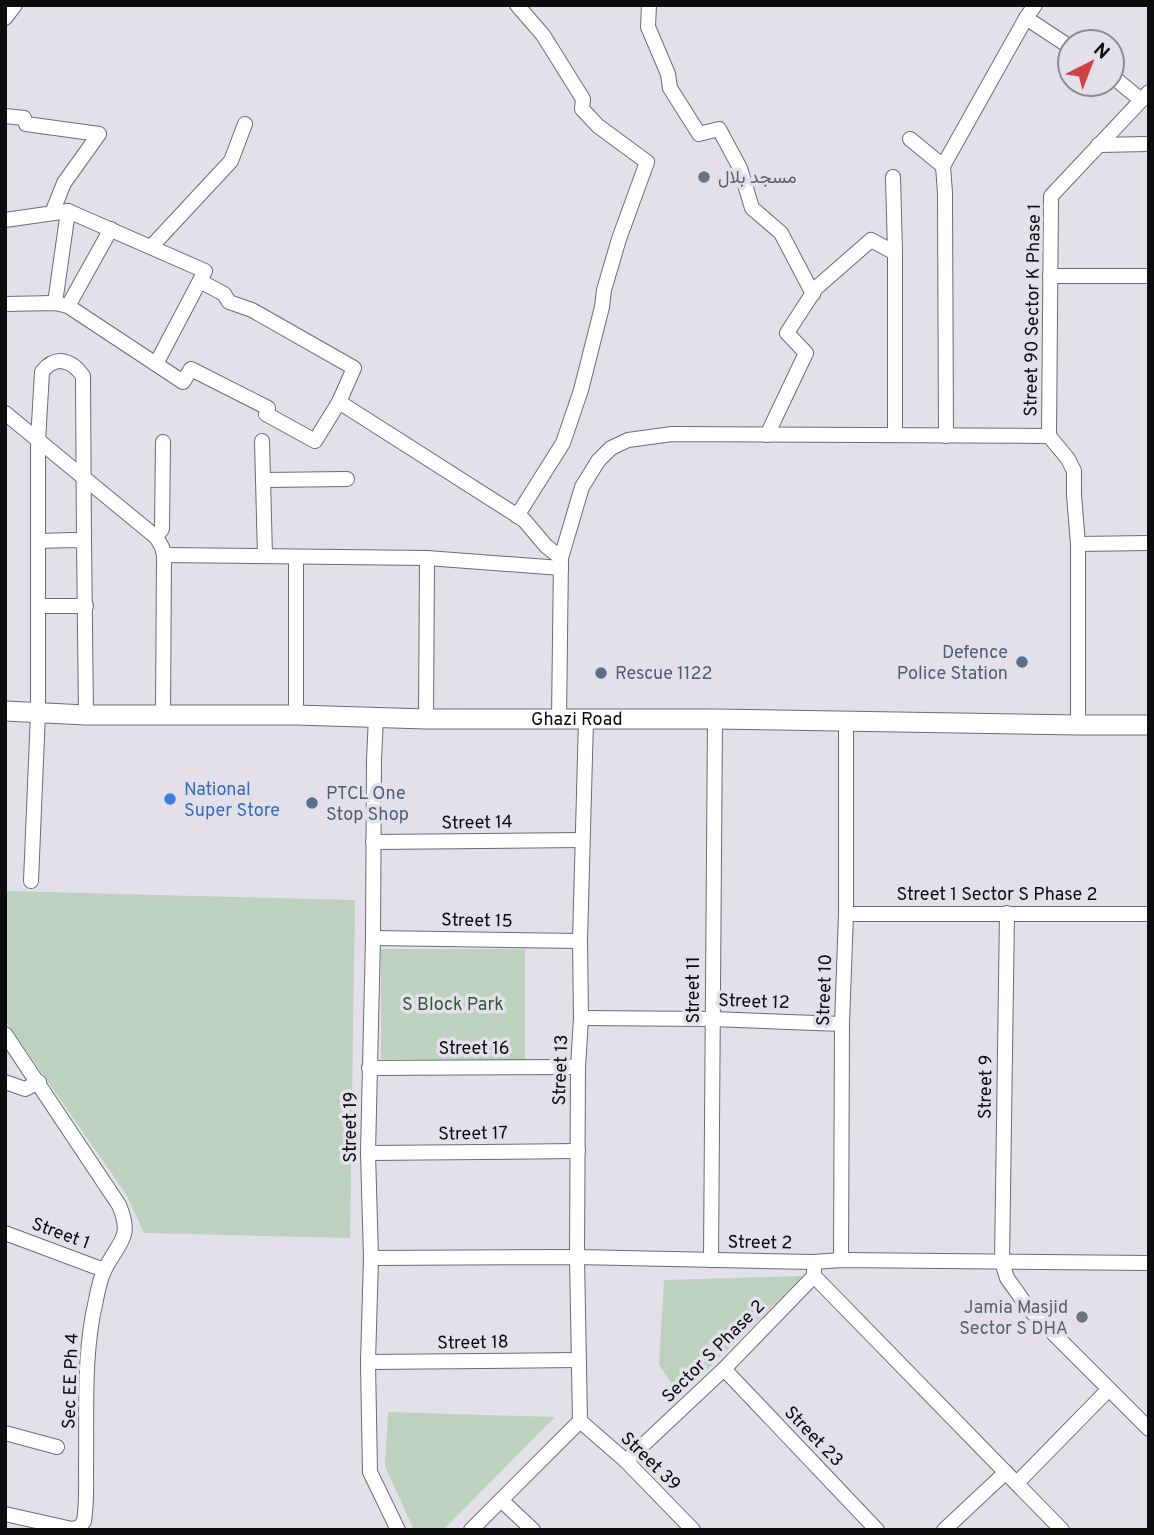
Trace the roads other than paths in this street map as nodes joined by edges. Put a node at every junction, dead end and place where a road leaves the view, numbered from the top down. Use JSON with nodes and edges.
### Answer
{"nodes":[{"id":1,"x":15,"y":5,"type":"edge"},
{"id":2,"x":517,"y":5,"type":"edge"},
{"id":3,"x":649,"y":5,"type":"edge"},
{"id":4,"x":1035,"y":5,"type":"edge"},
{"id":5,"x":5,"y":18,"type":"edge"},
{"id":6,"x":1026,"y":18,"type":"junction"},
{"id":7,"x":1056,"y":38,"type":"edge"},
{"id":8,"x":1126,"y":84,"type":"edge"},
{"id":9,"x":1145,"y":96,"type":"edge"},
{"id":10,"x":5,"y":117,"type":"edge"},
{"id":11,"x":245,"y":124,"type":"dead end"},
{"id":12,"x":909,"y":139,"type":"dead end"},
{"id":13,"x":1149,"y":144,"type":"edge"},
{"id":14,"x":1098,"y":145,"type":"junction"},
{"id":15,"x":943,"y":166,"type":"junction"},
{"id":16,"x":893,"y":177,"type":"dead end"},
{"id":17,"x":68,"y":211,"type":"junction"},
{"id":18,"x":52,"y":213,"type":"junction"},
{"id":19,"x":5,"y":220,"type":"edge"},
{"id":20,"x":111,"y":229,"type":"junction"},
{"id":21,"x":151,"y":247,"type":"junction"},
{"id":22,"x":895,"y":253,"type":"junction"},
{"id":23,"x":1050,"y":276,"type":"junction"},
{"id":24,"x":1149,"y":276,"type":"edge"},
{"id":25,"x":200,"y":281,"type":"junction"},
{"id":26,"x":813,"y":294,"type":"junction"},
{"id":27,"x":5,"y":304,"type":"edge"},
{"id":28,"x":62,"y":304,"type":"junction"},
{"id":29,"x":156,"y":364,"type":"junction"},
{"id":30,"x":339,"y":402,"type":"junction"},
{"id":31,"x":5,"y":413,"type":"edge"},
{"id":32,"x":767,"y":435,"type":"junction"},
{"id":33,"x":895,"y":435,"type":"junction"},
{"id":34,"x":946,"y":436,"type":"junction"},
{"id":35,"x":1049,"y":436,"type":"junction"},
{"id":36,"x":38,"y":441,"type":"junction"},
{"id":37,"x":262,"y":441,"type":"dead end"},
{"id":38,"x":163,"y":442,"type":"dead end"},
{"id":39,"x":84,"y":478,"type":"junction"},
{"id":40,"x":347,"y":479,"type":"dead end"},
{"id":41,"x":263,"y":480,"type":"junction"},
{"id":42,"x":517,"y":516,"type":"junction"},
{"id":43,"x":156,"y":537,"type":"junction"},
{"id":44,"x":38,"y":541,"type":"junction"},
{"id":45,"x":85,"y":541,"type":"junction"},
{"id":46,"x":1149,"y":543,"type":"edge"},
{"id":47,"x":1078,"y":544,"type":"junction"},
{"id":48,"x":164,"y":555,"type":"junction"},
{"id":49,"x":265,"y":556,"type":"junction"},
{"id":50,"x":296,"y":557,"type":"junction"},
{"id":51,"x":427,"y":558,"type":"junction"},
{"id":52,"x":561,"y":563,"type":"junction"},
{"id":53,"x":38,"y":606,"type":"junction"},
{"id":54,"x":86,"y":606,"type":"junction"},
{"id":55,"x":5,"y":711,"type":"edge"},
{"id":56,"x":38,"y":713,"type":"junction"},
{"id":57,"x":86,"y":715,"type":"junction"},
{"id":58,"x":296,"y":715,"type":"junction"},
{"id":59,"x":163,"y":716,"type":"junction"},
{"id":60,"x":376,"y":717,"type":"junction"},
{"id":61,"x":426,"y":719,"type":"junction"},
{"id":62,"x":559,"y":719,"type":"junction"},
{"id":63,"x":715,"y":719,"type":"junction"},
{"id":64,"x":586,"y":720,"type":"junction"},
{"id":65,"x":846,"y":722,"type":"junction"},
{"id":66,"x":1078,"y":725,"type":"junction"},
{"id":67,"x":1149,"y":725,"type":"edge"},
{"id":68,"x":582,"y":840,"type":"junction"},
{"id":69,"x":373,"y":842,"type":"junction"},
{"id":70,"x":31,"y":881,"type":"dead end"},
{"id":71,"x":1007,"y":913,"type":"junction"},
{"id":72,"x":846,"y":914,"type":"junction"},
{"id":73,"x":1149,"y":914,"type":"edge"},
{"id":74,"x":373,"y":938,"type":"junction"},
{"id":75,"x":580,"y":941,"type":"junction"},
{"id":76,"x":581,"y":1018,"type":"junction"},
{"id":77,"x":712,"y":1019,"type":"junction"},
{"id":78,"x":842,"y":1024,"type":"junction"},
{"id":79,"x":5,"y":1034,"type":"edge"},
{"id":80,"x":579,"y":1067,"type":"junction"},
{"id":81,"x":369,"y":1068,"type":"junction"},
{"id":82,"x":5,"y":1082,"type":"edge"},
{"id":83,"x":39,"y":1082,"type":"junction"},
{"id":84,"x":578,"y":1151,"type":"junction"},
{"id":85,"x":368,"y":1153,"type":"junction"},
{"id":86,"x":5,"y":1233,"type":"edge"},
{"id":87,"x":578,"y":1257,"type":"junction"},
{"id":88,"x":370,"y":1258,"type":"junction"},
{"id":89,"x":711,"y":1260,"type":"junction"},
{"id":90,"x":841,"y":1260,"type":"junction"},
{"id":91,"x":1002,"y":1262,"type":"junction"},
{"id":92,"x":1149,"y":1262,"type":"edge"},
{"id":93,"x":814,"y":1269,"type":"junction"},
{"id":94,"x":104,"y":1270,"type":"junction"},
{"id":95,"x":578,"y":1360,"type":"junction"},
{"id":96,"x":368,"y":1362,"type":"junction"},
{"id":97,"x":724,"y":1369,"type":"junction"},
{"id":98,"x":1109,"y":1389,"type":"junction"},
{"id":99,"x":580,"y":1421,"type":"junction"},
{"id":100,"x":1149,"y":1429,"type":"edge"},
{"id":101,"x":5,"y":1433,"type":"edge"},
{"id":102,"x":57,"y":1447,"type":"dead end"},
{"id":103,"x":626,"y":1461,"type":"junction"},
{"id":104,"x":1006,"y":1472,"type":"junction"},
{"id":105,"x":1017,"y":1483,"type":"junction"},
{"id":106,"x":501,"y":1500,"type":"junction"},
{"id":107,"x":5,"y":1514,"type":"edge"},
{"id":108,"x":398,"y":1530,"type":"edge"},
{"id":109,"x":471,"y":1530,"type":"edge"},
{"id":110,"x":533,"y":1530,"type":"edge"},
{"id":111,"x":693,"y":1530,"type":"edge"},
{"id":112,"x":877,"y":1530,"type":"edge"},
{"id":113,"x":944,"y":1530,"type":"edge"},
{"id":114,"x":1062,"y":1530,"type":"edge"}],
"edges":[{"from":1,"to":5,"type":"street"},
{"from":2,"to":42,"type":"street"},
{"from":3,"to":26,"type":"street"},
{"from":4,"to":6,"type":"street"},
{"from":6,"to":7,"type":"street"},
{"from":6,"to":15,"type":"street"},
{"from":8,"to":9,"type":"street"},
{"from":9,"to":14,"type":"street","name":"Street 90 Sector K Phase 1"},
{"from":10,"to":18,"type":"street"},
{"from":11,"to":21,"type":"street"},
{"from":12,"to":15,"type":"street"},
{"from":13,"to":14,"type":"street"},
{"from":14,"to":23,"type":"street","name":"Street 90 Sector K Phase 1"},
{"from":15,"to":34,"type":"street"},
{"from":16,"to":22,"type":"street"},
{"from":17,"to":18,"type":"street"},
{"from":17,"to":20,"type":"street"},
{"from":17,"to":28,"type":"street"},
{"from":18,"to":19,"type":"street"},
{"from":20,"to":21,"type":"street"},
{"from":20,"to":28,"type":"street"},
{"from":21,"to":25,"type":"street"},
{"from":22,"to":26,"type":"street"},
{"from":22,"to":33,"type":"street"},
{"from":23,"to":24,"type":"street"},
{"from":23,"to":35,"type":"street","name":"Street 90 Sector K Phase 1"},
{"from":25,"to":29,"type":"street"},
{"from":25,"to":30,"type":"street"},
{"from":26,"to":32,"type":"street"},
{"from":27,"to":28,"type":"street"},
{"from":28,"to":29,"type":"street"},
{"from":29,"to":30,"type":"street"},
{"from":30,"to":42,"type":"street"},
{"from":31,"to":36,"type":"street"},
{"from":32,"to":33,"type":"street"},
{"from":32,"to":52,"type":"street"},
{"from":33,"to":34,"type":"street"},
{"from":34,"to":35,"type":"street"},
{"from":35,"to":47,"type":"street","name":"Street 90 Sector K Phase 1"},
{"from":36,"to":39,"type":"street"},
{"from":36,"to":39,"type":"street"},
{"from":36,"to":44,"type":"street"},
{"from":37,"to":41,"type":"street"},
{"from":38,"to":43,"type":"street"},
{"from":39,"to":43,"type":"street"},
{"from":39,"to":45,"type":"street"},
{"from":40,"to":41,"type":"street"},
{"from":41,"to":49,"type":"street"},
{"from":42,"to":52,"type":"street"},
{"from":43,"to":48,"type":"street"},
{"from":44,"to":45,"type":"street"},
{"from":44,"to":53,"type":"street"},
{"from":45,"to":54,"type":"street"},
{"from":46,"to":47,"type":"street"},
{"from":47,"to":66,"type":"street","name":"Street 90 Sector K Phase 1"},
{"from":48,"to":49,"type":"street"},
{"from":48,"to":59,"type":"street"},
{"from":49,"to":50,"type":"street"},
{"from":50,"to":51,"type":"street"},
{"from":50,"to":58,"type":"street"},
{"from":51,"to":52,"type":"street"},
{"from":51,"to":61,"type":"street"},
{"from":52,"to":62,"type":"street"},
{"from":53,"to":54,"type":"street"},
{"from":53,"to":56,"type":"street"},
{"from":54,"to":57,"type":"street"},
{"from":55,"to":56,"type":"main road","name":"Ghazi Road"},
{"from":56,"to":57,"type":"main road","name":"Ghazi Road"},
{"from":56,"to":70,"type":"street"},
{"from":57,"to":59,"type":"main road","name":"Ghazi Road"},
{"from":58,"to":59,"type":"main road","name":"Ghazi Road"},
{"from":58,"to":60,"type":"main road","name":"Ghazi Road"},
{"from":60,"to":61,"type":"main road","name":"Ghazi Road"},
{"from":60,"to":69,"type":"street","name":"Street 19"},
{"from":61,"to":62,"type":"main road","name":"Ghazi Road"},
{"from":62,"to":64,"type":"main road","name":"Ghazi Road"},
{"from":63,"to":64,"type":"main road","name":"Ghazi Road"},
{"from":63,"to":65,"type":"main road","name":"Ghazi Road"},
{"from":63,"to":77,"type":"street","name":"Street 11"},
{"from":64,"to":68,"type":"street","name":"Street 13"},
{"from":65,"to":66,"type":"main road","name":"Ghazi Road"},
{"from":65,"to":72,"type":"street","name":"Street 10"},
{"from":66,"to":67,"type":"main road","name":"Ghazi Road"},
{"from":68,"to":69,"type":"street","name":"Street 14"},
{"from":68,"to":75,"type":"street","name":"Street 13"},
{"from":69,"to":74,"type":"street","name":"Street 19"},
{"from":71,"to":72,"type":"street","name":"Street 1 Sector S Phase 2"},
{"from":71,"to":73,"type":"street","name":"Street 1 Sector S Phase 2"},
{"from":71,"to":91,"type":"street","name":"Street 9"},
{"from":72,"to":78,"type":"street","name":"Street 10"},
{"from":74,"to":75,"type":"street","name":"Street 15"},
{"from":74,"to":81,"type":"street","name":"Street 19"},
{"from":75,"to":76,"type":"street","name":"Street 13"},
{"from":76,"to":77,"type":"street","name":"Street 12"},
{"from":76,"to":80,"type":"street","name":"Street 13"},
{"from":77,"to":78,"type":"street","name":"Street 12"},
{"from":77,"to":89,"type":"street","name":"Street 11"},
{"from":78,"to":90,"type":"street","name":"Street 10"},
{"from":79,"to":83,"type":"street","name":"Sec EE Ph 4"},
{"from":80,"to":81,"type":"street","name":"Street 16"},
{"from":80,"to":84,"type":"street","name":"Street 13"},
{"from":81,"to":85,"type":"street","name":"Street 19"},
{"from":82,"to":83,"type":"street"},
{"from":83,"to":94,"type":"street","name":"Sec EE Ph 4"},
{"from":84,"to":85,"type":"street","name":"Street 17"},
{"from":84,"to":87,"type":"street","name":"Street 13"},
{"from":85,"to":88,"type":"street","name":"Street 19"},
{"from":86,"to":94,"type":"street","name":"Street 1"},
{"from":87,"to":88,"type":"street","name":"Street 2"},
{"from":87,"to":89,"type":"street","name":"Street 2"},
{"from":87,"to":95,"type":"street","name":"Street 13"},
{"from":88,"to":96,"type":"street","name":"Street 19"},
{"from":89,"to":93,"type":"street","name":"Street 2"},
{"from":90,"to":91,"type":"street","name":"Street 2"},
{"from":90,"to":93,"type":"street","name":"Street 2"},
{"from":91,"to":92,"type":"street","name":"Street 2"},
{"from":91,"to":98,"type":"street"},
{"from":93,"to":97,"type":"street","name":"Sector S Phase 2"},
{"from":93,"to":104,"type":"street"},
{"from":94,"to":107,"type":"street","name":"Sec EE Ph 4"},
{"from":95,"to":96,"type":"street","name":"Street 18"},
{"from":95,"to":99,"type":"street","name":"Street 13"},
{"from":96,"to":108,"type":"street","name":"Street 19"},
{"from":97,"to":103,"type":"street","name":"Sector S Phase 2"},
{"from":97,"to":112,"type":"street","name":"Street 23"},
{"from":98,"to":100,"type":"street"},
{"from":98,"to":105,"type":"street"},
{"from":99,"to":103,"type":"street","name":"Street 39"},
{"from":99,"to":106,"type":"street"},
{"from":101,"to":102,"type":"street"},
{"from":103,"to":111,"type":"street","name":"Street 39"},
{"from":104,"to":105,"type":"street"},
{"from":104,"to":113,"type":"street"},
{"from":105,"to":114,"type":"street"},
{"from":106,"to":109,"type":"street"},
{"from":106,"to":110,"type":"street"}]}
